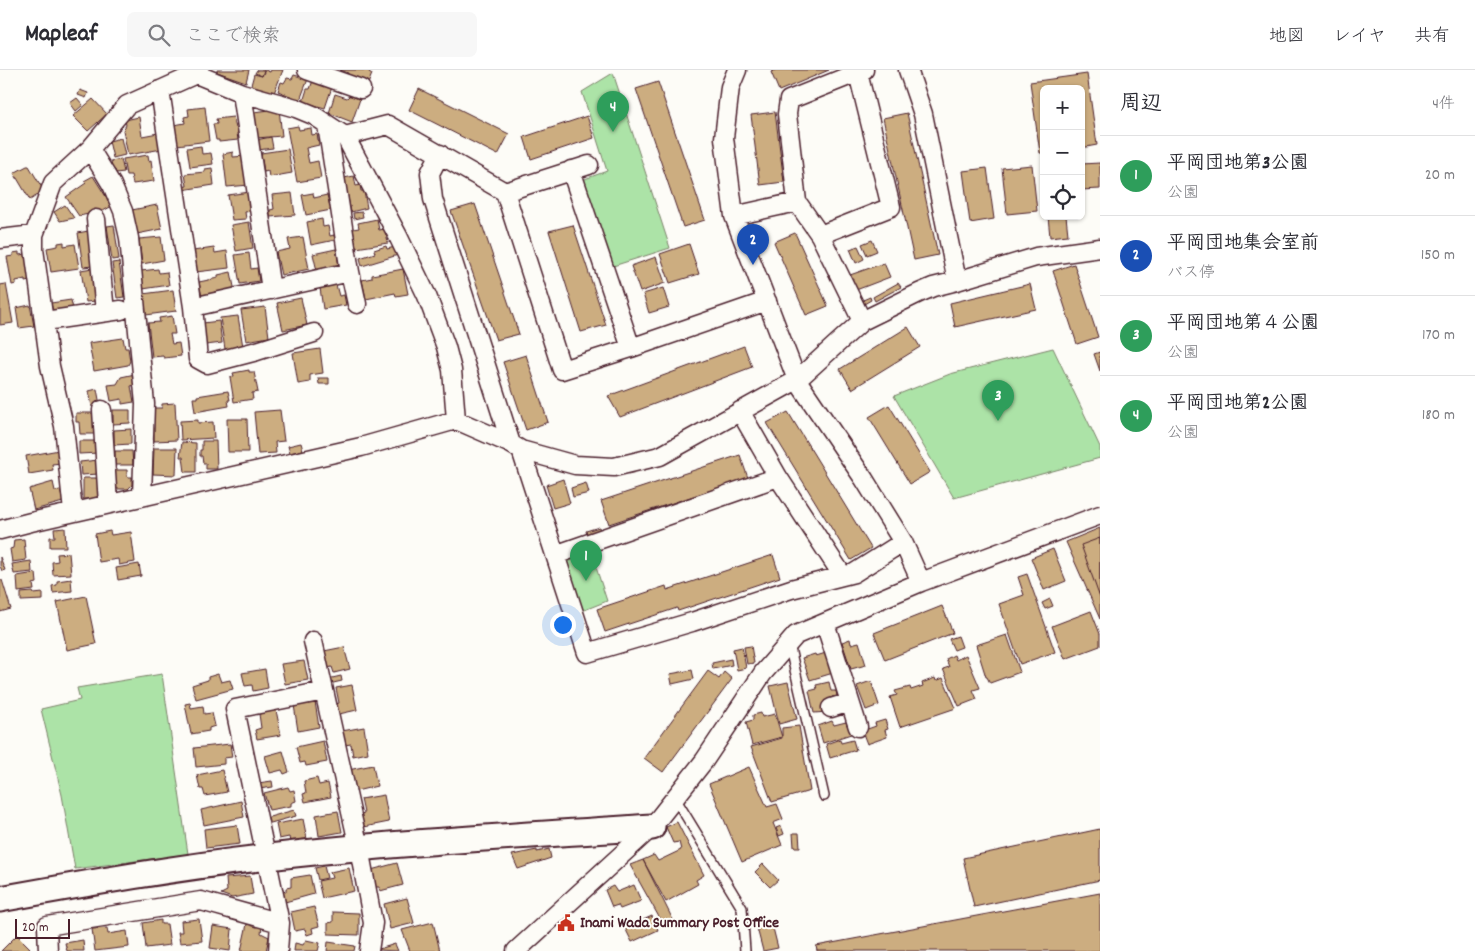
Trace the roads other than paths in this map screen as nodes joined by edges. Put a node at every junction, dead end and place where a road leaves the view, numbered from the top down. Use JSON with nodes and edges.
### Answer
{"nodes":[{"id":1,"x":307,"y":70,"type":"edge"},
{"id":2,"x":737,"y":70,"type":"edge"},
{"id":3,"x":908,"y":70,"type":"edge"},
{"id":4,"x":861,"y":71,"type":"edge"},
{"id":5,"x":198,"y":72,"type":"edge"},
{"id":6,"x":360,"y":89,"type":"dead end"},
{"id":7,"x":160,"y":90,"type":"junction"},
{"id":8,"x":242,"y":93,"type":"junction"},
{"id":9,"x":327,"y":125,"type":"junction"},
{"id":10,"x":345,"y":136,"type":"junction"},
{"id":11,"x":90,"y":149,"type":"junction"},
{"id":12,"x":440,"y":154,"type":"junction"},
{"id":13,"x":589,"y":165,"type":"dead end"},
{"id":14,"x":571,"y":170,"type":"junction"},
{"id":15,"x":505,"y":192,"type":"junction"},
{"id":16,"x":797,"y":202,"type":"junction"},
{"id":17,"x":734,"y":216,"type":"junction"},
{"id":18,"x":96,"y":219,"type":"dead end"},
{"id":19,"x":34,"y":234,"type":"junction"},
{"id":20,"x":820,"y":235,"type":"junction"},
{"id":21,"x":0,"y":239,"type":"edge"},
{"id":22,"x":1100,"y":248,"type":"edge"},
{"id":23,"x":350,"y":272,"type":"junction"},
{"id":24,"x":957,"y":281,"type":"junction"},
{"id":25,"x":271,"y":290,"type":"junction"},
{"id":26,"x":767,"y":301,"type":"junction"},
{"id":27,"x":357,"y":304,"type":"dead end"},
{"id":28,"x":193,"y":307,"type":"junction"},
{"id":29,"x":45,"y":321,"type":"junction"},
{"id":30,"x":862,"y":321,"type":"junction"},
{"id":31,"x":314,"y":333,"type":"dead end"},
{"id":32,"x":631,"y":348,"type":"junction"},
{"id":33,"x":798,"y":380,"type":"junction"},
{"id":34,"x":102,"y":410,"type":"dead end"},
{"id":35,"x":740,"y":411,"type":"junction"},
{"id":36,"x":456,"y":420,"type":"junction"},
{"id":37,"x":516,"y":447,"type":"junction"},
{"id":38,"x":778,"y":477,"type":"junction"},
{"id":39,"x":142,"y":496,"type":"junction"},
{"id":40,"x":108,"y":504,"type":"junction"},
{"id":41,"x":73,"y":512,"type":"junction"},
{"id":42,"x":1100,"y":515,"type":"edge"},
{"id":43,"x":0,"y":530,"type":"edge"},
{"id":44,"x":903,"y":542,"type":"junction"},
{"id":45,"x":555,"y":555,"type":"junction"},
{"id":46,"x":843,"y":576,"type":"junction"},
{"id":47,"x":921,"y":582,"type":"junction"},
{"id":48,"x":825,"y":622,"type":"junction"},
{"id":49,"x":313,"y":641,"type":"dead end"},
{"id":50,"x":789,"y":644,"type":"junction"},
{"id":51,"x":324,"y":690,"type":"junction"},
{"id":52,"x":850,"y":702,"type":"junction"},
{"id":53,"x":832,"y":708,"type":"dead end"},
{"id":54,"x":858,"y":727,"type":"dead end"},
{"id":55,"x":824,"y":796,"type":"dead end"},
{"id":56,"x":675,"y":798,"type":"junction"},
{"id":57,"x":652,"y":827,"type":"junction"},
{"id":58,"x":359,"y":848,"type":"junction"},
{"id":59,"x":267,"y":857,"type":"junction"},
{"id":60,"x":0,"y":899,"type":"edge"},
{"id":61,"x":280,"y":923,"type":"junction"},
{"id":62,"x":48,"y":951,"type":"edge"},
{"id":63,"x":278,"y":951,"type":"edge"},
{"id":64,"x":369,"y":951,"type":"edge"},
{"id":65,"x":516,"y":951,"type":"edge"},
{"id":66,"x":744,"y":951,"type":"edge"}],
"edges":[{"from":1,"to":6,"type":"street"},
{"from":2,"to":17,"type":"street"},
{"from":3,"to":24,"type":"street"},
{"from":4,"to":16,"type":"street"},
{"from":4,"to":20,"type":"street"},
{"from":5,"to":7,"type":"street"},
{"from":5,"to":8,"type":"street"},
{"from":7,"to":11,"type":"street"},
{"from":7,"to":28,"type":"street"},
{"from":8,"to":9,"type":"street"},
{"from":8,"to":25,"type":"street"},
{"from":9,"to":10,"type":"street"},
{"from":9,"to":23,"type":"street"},
{"from":10,"to":12,"type":"street"},
{"from":10,"to":36,"type":"street"},
{"from":11,"to":19,"type":"street"},
{"from":11,"to":39,"type":"street"},
{"from":12,"to":15,"type":"street"},
{"from":12,"to":37,"type":"street"},
{"from":13,"to":14,"type":"street"},
{"from":14,"to":15,"type":"street"},
{"from":14,"to":32,"type":"street"},
{"from":15,"to":32,"type":"street"},
{"from":16,"to":17,"type":"street"},
{"from":16,"to":20,"type":"street"},
{"from":17,"to":26,"type":"street"},
{"from":18,"to":29,"type":"street"},
{"from":19,"to":21,"type":"street"},
{"from":19,"to":29,"type":"street"},
{"from":20,"to":30,"type":"street"},
{"from":22,"to":24,"type":"street"},
{"from":23,"to":25,"type":"street"},
{"from":23,"to":27,"type":"street"},
{"from":24,"to":30,"type":"street"},
{"from":25,"to":28,"type":"street"},
{"from":26,"to":32,"type":"street"},
{"from":26,"to":33,"type":"street"},
{"from":28,"to":31,"type":"street"},
{"from":29,"to":41,"type":"street"},
{"from":30,"to":33,"type":"street"},
{"from":33,"to":35,"type":"street"},
{"from":33,"to":44,"type":"street"},
{"from":34,"to":40,"type":"street"},
{"from":35,"to":37,"type":"street"},
{"from":35,"to":38,"type":"street"},
{"from":36,"to":37,"type":"street"},
{"from":36,"to":39,"type":"street"},
{"from":37,"to":45,"type":"street"},
{"from":38,"to":45,"type":"street"},
{"from":38,"to":46,"type":"street"},
{"from":39,"to":40,"type":"street"},
{"from":40,"to":41,"type":"street"},
{"from":41,"to":43,"type":"street"},
{"from":42,"to":47,"type":"street"},
{"from":44,"to":46,"type":"street"},
{"from":44,"to":47,"type":"street"},
{"from":45,"to":46,"type":"street"},
{"from":47,"to":48,"type":"street"},
{"from":48,"to":50,"type":"street"},
{"from":48,"to":52,"type":"street"},
{"from":49,"to":51,"type":"street"},
{"from":50,"to":55,"type":"lane"},
{"from":50,"to":56,"type":"street"},
{"from":51,"to":58,"type":"street"},
{"from":51,"to":59,"type":"street"},
{"from":52,"to":53,"type":"street"},
{"from":52,"to":54,"type":"street"},
{"from":56,"to":57,"type":"street"},
{"from":56,"to":66,"type":"lane"},
{"from":57,"to":58,"type":"street"},
{"from":57,"to":65,"type":"street"},
{"from":58,"to":59,"type":"street"},
{"from":58,"to":64,"type":"street"},
{"from":59,"to":60,"type":"street"},
{"from":59,"to":61,"type":"street"},
{"from":61,"to":62,"type":"street"},
{"from":61,"to":63,"type":"street"}]}
